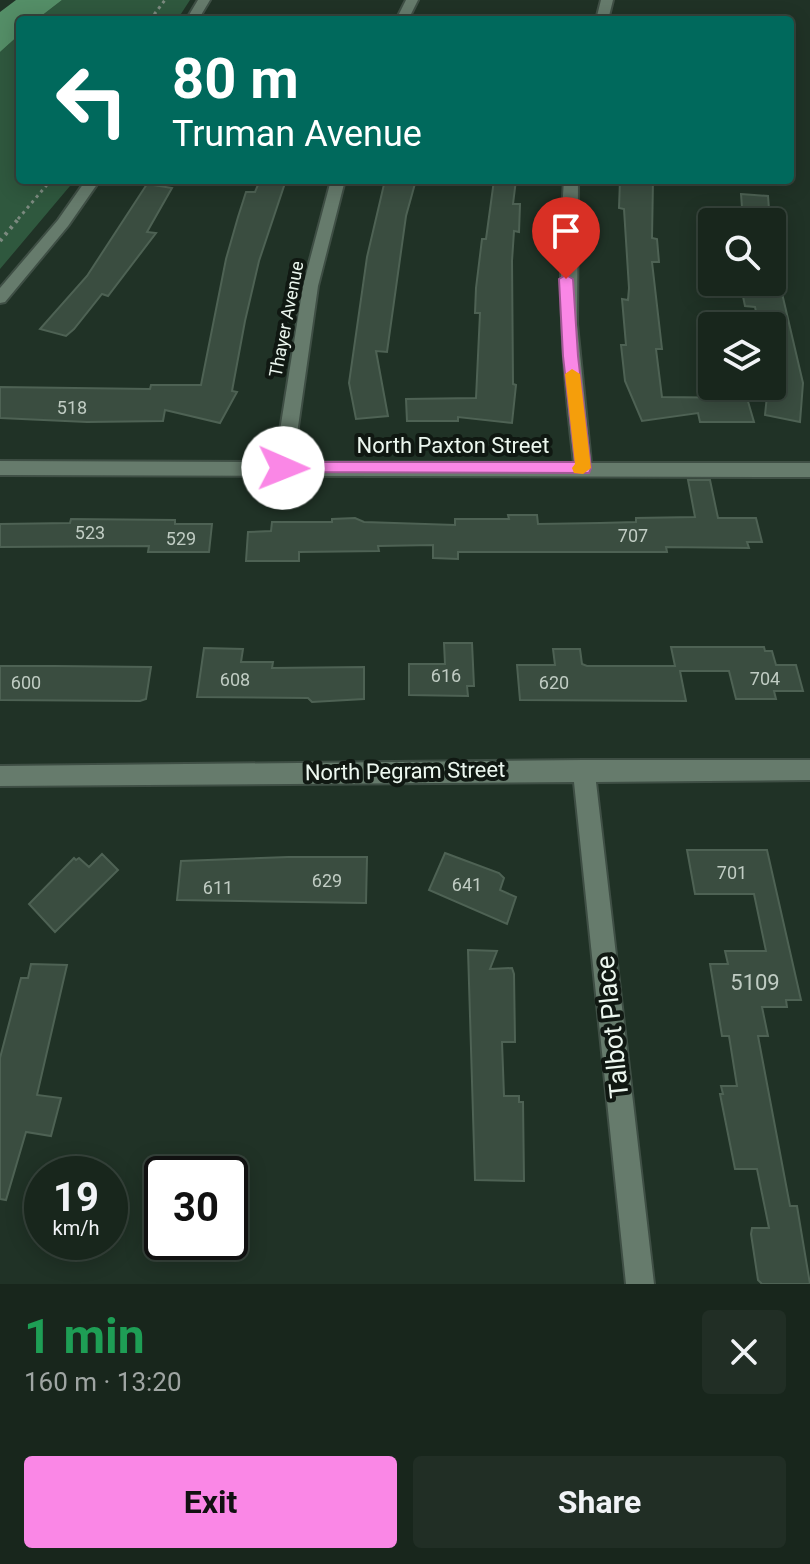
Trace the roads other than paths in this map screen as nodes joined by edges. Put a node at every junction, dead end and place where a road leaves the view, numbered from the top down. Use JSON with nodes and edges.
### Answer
{"nodes":[{"id":1,"x":90,"y":184,"type":"edge"},
{"id":2,"x":337,"y":184,"type":"edge"},
{"id":3,"x":571,"y":184,"type":"edge"},
{"id":4,"x":0,"y":298,"type":"edge"},
{"id":5,"x":0,"y":468,"type":"edge"},
{"id":6,"x":283,"y":468,"type":"junction"},
{"id":7,"x":583,"y":468,"type":"junction"},
{"id":8,"x":810,"y":470,"type":"edge"},
{"id":9,"x":584,"y":770,"type":"junction"},
{"id":10,"x":810,"y":770,"type":"edge"},
{"id":11,"x":0,"y":776,"type":"edge"},
{"id":12,"x":640,"y":1284,"type":"edge"}],
"edges":[{"from":1,"to":4,"type":"street"},
{"from":2,"to":6,"type":"street","name":"Thayer Avenue"},
{"from":3,"to":7,"type":"street"},
{"from":5,"to":6,"type":"street","name":"North Paxton Street"},
{"from":6,"to":7,"type":"street","name":"North Paxton Street"},
{"from":7,"to":8,"type":"street","name":"North Paxton Street"},
{"from":9,"to":10,"type":"street","name":"North Pegram Street"},
{"from":9,"to":11,"type":"street","name":"North Pegram Street"},
{"from":9,"to":12,"type":"street","name":"Talbot Place"}]}
